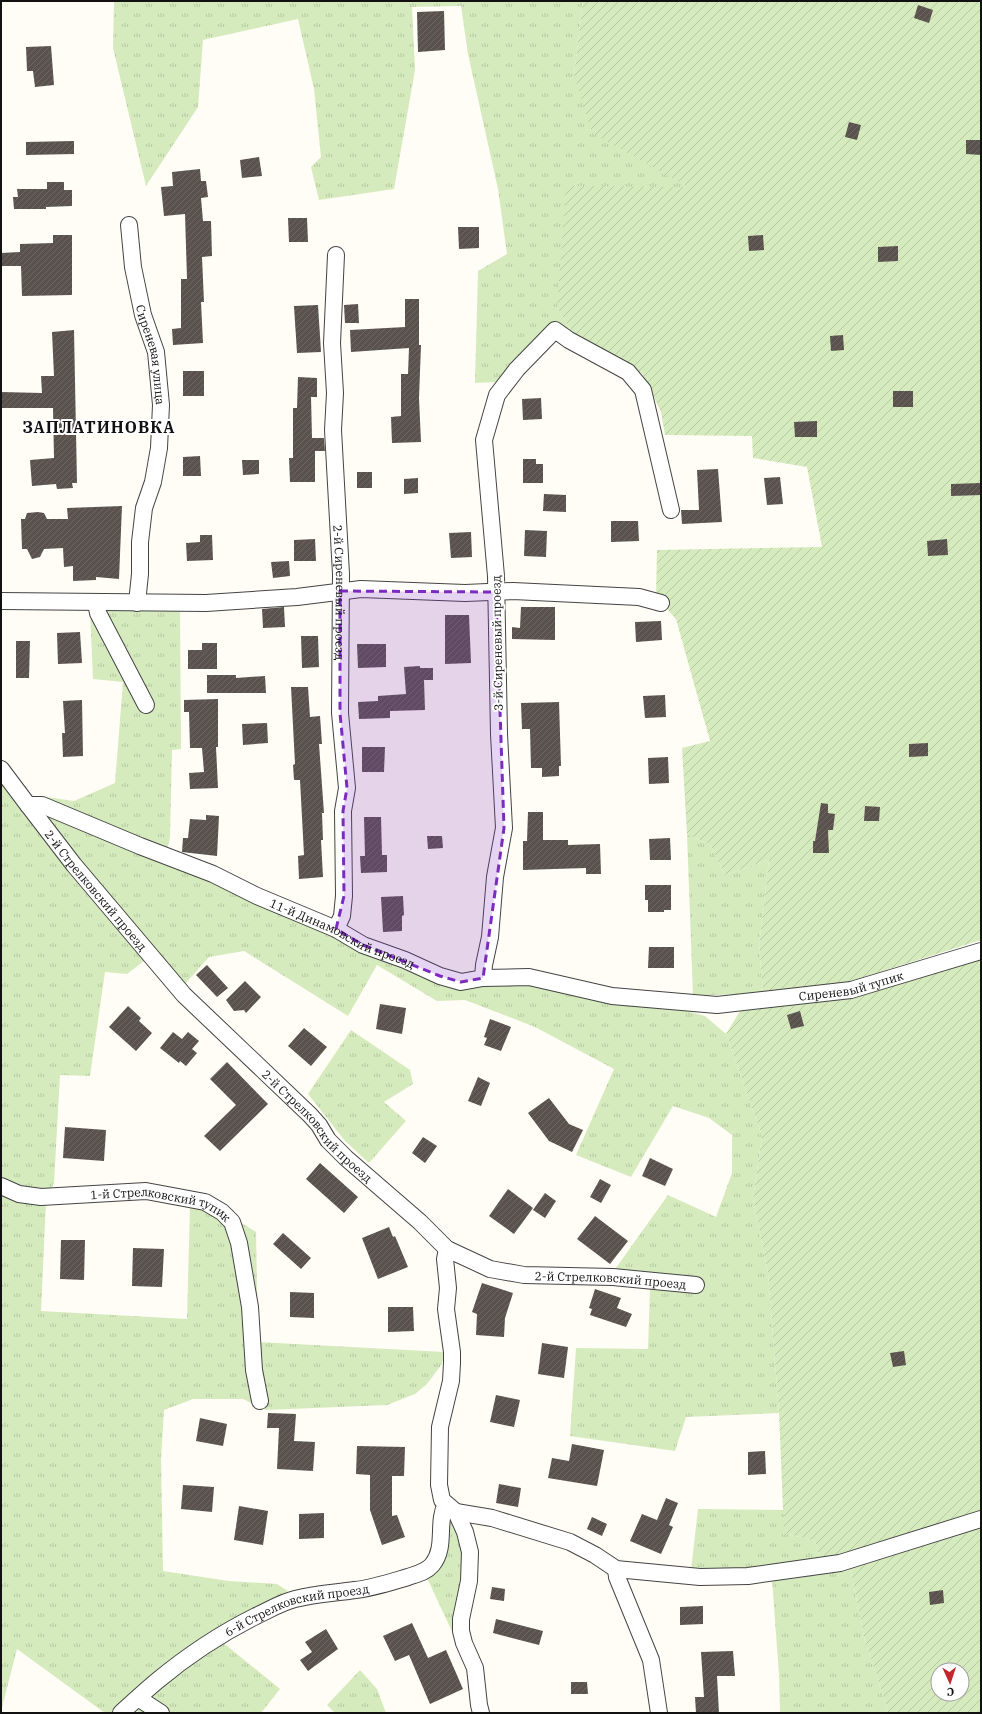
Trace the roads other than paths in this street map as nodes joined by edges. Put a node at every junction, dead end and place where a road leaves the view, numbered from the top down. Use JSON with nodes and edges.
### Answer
{"nodes":[{"id":1,"x":129,"y":225,"type":"dead end"},
{"id":2,"x":336,"y":255,"type":"dead end"},
{"id":3,"x":671,"y":510,"type":"dead end"},
{"id":4,"x":340,"y":591,"type":"junction"},
{"id":5,"x":496,"y":592,"type":"junction"},
{"id":6,"x":1,"y":601,"type":"edge"},
{"id":7,"x":96,"y":603,"type":"junction"},
{"id":8,"x":137,"y":603,"type":"junction"},
{"id":9,"x":661,"y":603,"type":"dead end"},
{"id":10,"x":146,"y":704,"type":"dead end"},
{"id":11,"x":1,"y":769,"type":"edge"},
{"id":12,"x":28,"y":806,"type":"junction"},
{"id":13,"x":336,"y":929,"type":"junction"},
{"id":14,"x":981,"y":951,"type":"edge"},
{"id":15,"x":483,"y":978,"type":"junction"},
{"id":16,"x":717,"y":1005,"type":"joint"},
{"id":17,"x":1,"y":1186,"type":"edge"},
{"id":18,"x":447,"y":1249,"type":"junction"},
{"id":19,"x":696,"y":1285,"type":"dead end"},
{"id":20,"x":260,"y":1401,"type":"dead end"},
{"id":21,"x":451,"y":1508,"type":"junction"},
{"id":22,"x":981,"y":1519,"type":"edge"},
{"id":23,"x":616,"y":1569,"type":"junction"},
{"id":24,"x":138,"y":1698,"type":"junction"},
{"id":25,"x":121,"y":1713,"type":"edge"},
{"id":26,"x":161,"y":1713,"type":"edge"},
{"id":27,"x":481,"y":1713,"type":"edge"},
{"id":28,"x":660,"y":1713,"type":"edge"}],
"edges":[{"from":1,"to":8,"type":"street","name":"Сиреневая улица"},
{"from":2,"to":4,"type":"street","name":"2-й Сиреневый проезд"},
{"from":3,"to":5,"type":"street","name":"3-й Сиреневый проезд"},
{"from":4,"to":5,"type":"street"},
{"from":4,"to":8,"type":"street"},
{"from":4,"to":13,"type":"street","name":"2-й Сиреневый проезд"},
{"from":5,"to":9,"type":"street"},
{"from":5,"to":15,"type":"street","name":"3-й Сиреневый проезд"},
{"from":6,"to":7,"type":"street"},
{"from":7,"to":8,"type":"street"},
{"from":7,"to":10,"type":"street"},
{"from":11,"to":12,"type":"street"},
{"from":12,"to":13,"type":"street","name":"11-й Динамовский проезд"},
{"from":12,"to":18,"type":"street","name":"2-й Стрелковский проезд"},
{"from":13,"to":15,"type":"street","name":"11-й Динамовский проезд"},
{"from":14,"to":16,"type":"street","name":"Сиреневый тупик"},
{"from":15,"to":16,"type":"street","name":"11-й Динамовский проезд"},
{"from":17,"to":20,"type":"street","name":"1-й Стрелковский тупик"},
{"from":18,"to":19,"type":"street","name":"2-й Стрелковский проезд"},
{"from":18,"to":21,"type":"street"},
{"from":21,"to":23,"type":"street"},
{"from":21,"to":24,"type":"street","name":"6-й Стрелковский проезд"},
{"from":21,"to":27,"type":"street"},
{"from":22,"to":23,"type":"street"},
{"from":23,"to":28,"type":"street"},
{"from":24,"to":25,"type":"street","name":"6-й Стрелковский проезд"},
{"from":24,"to":26,"type":"street"}]}
